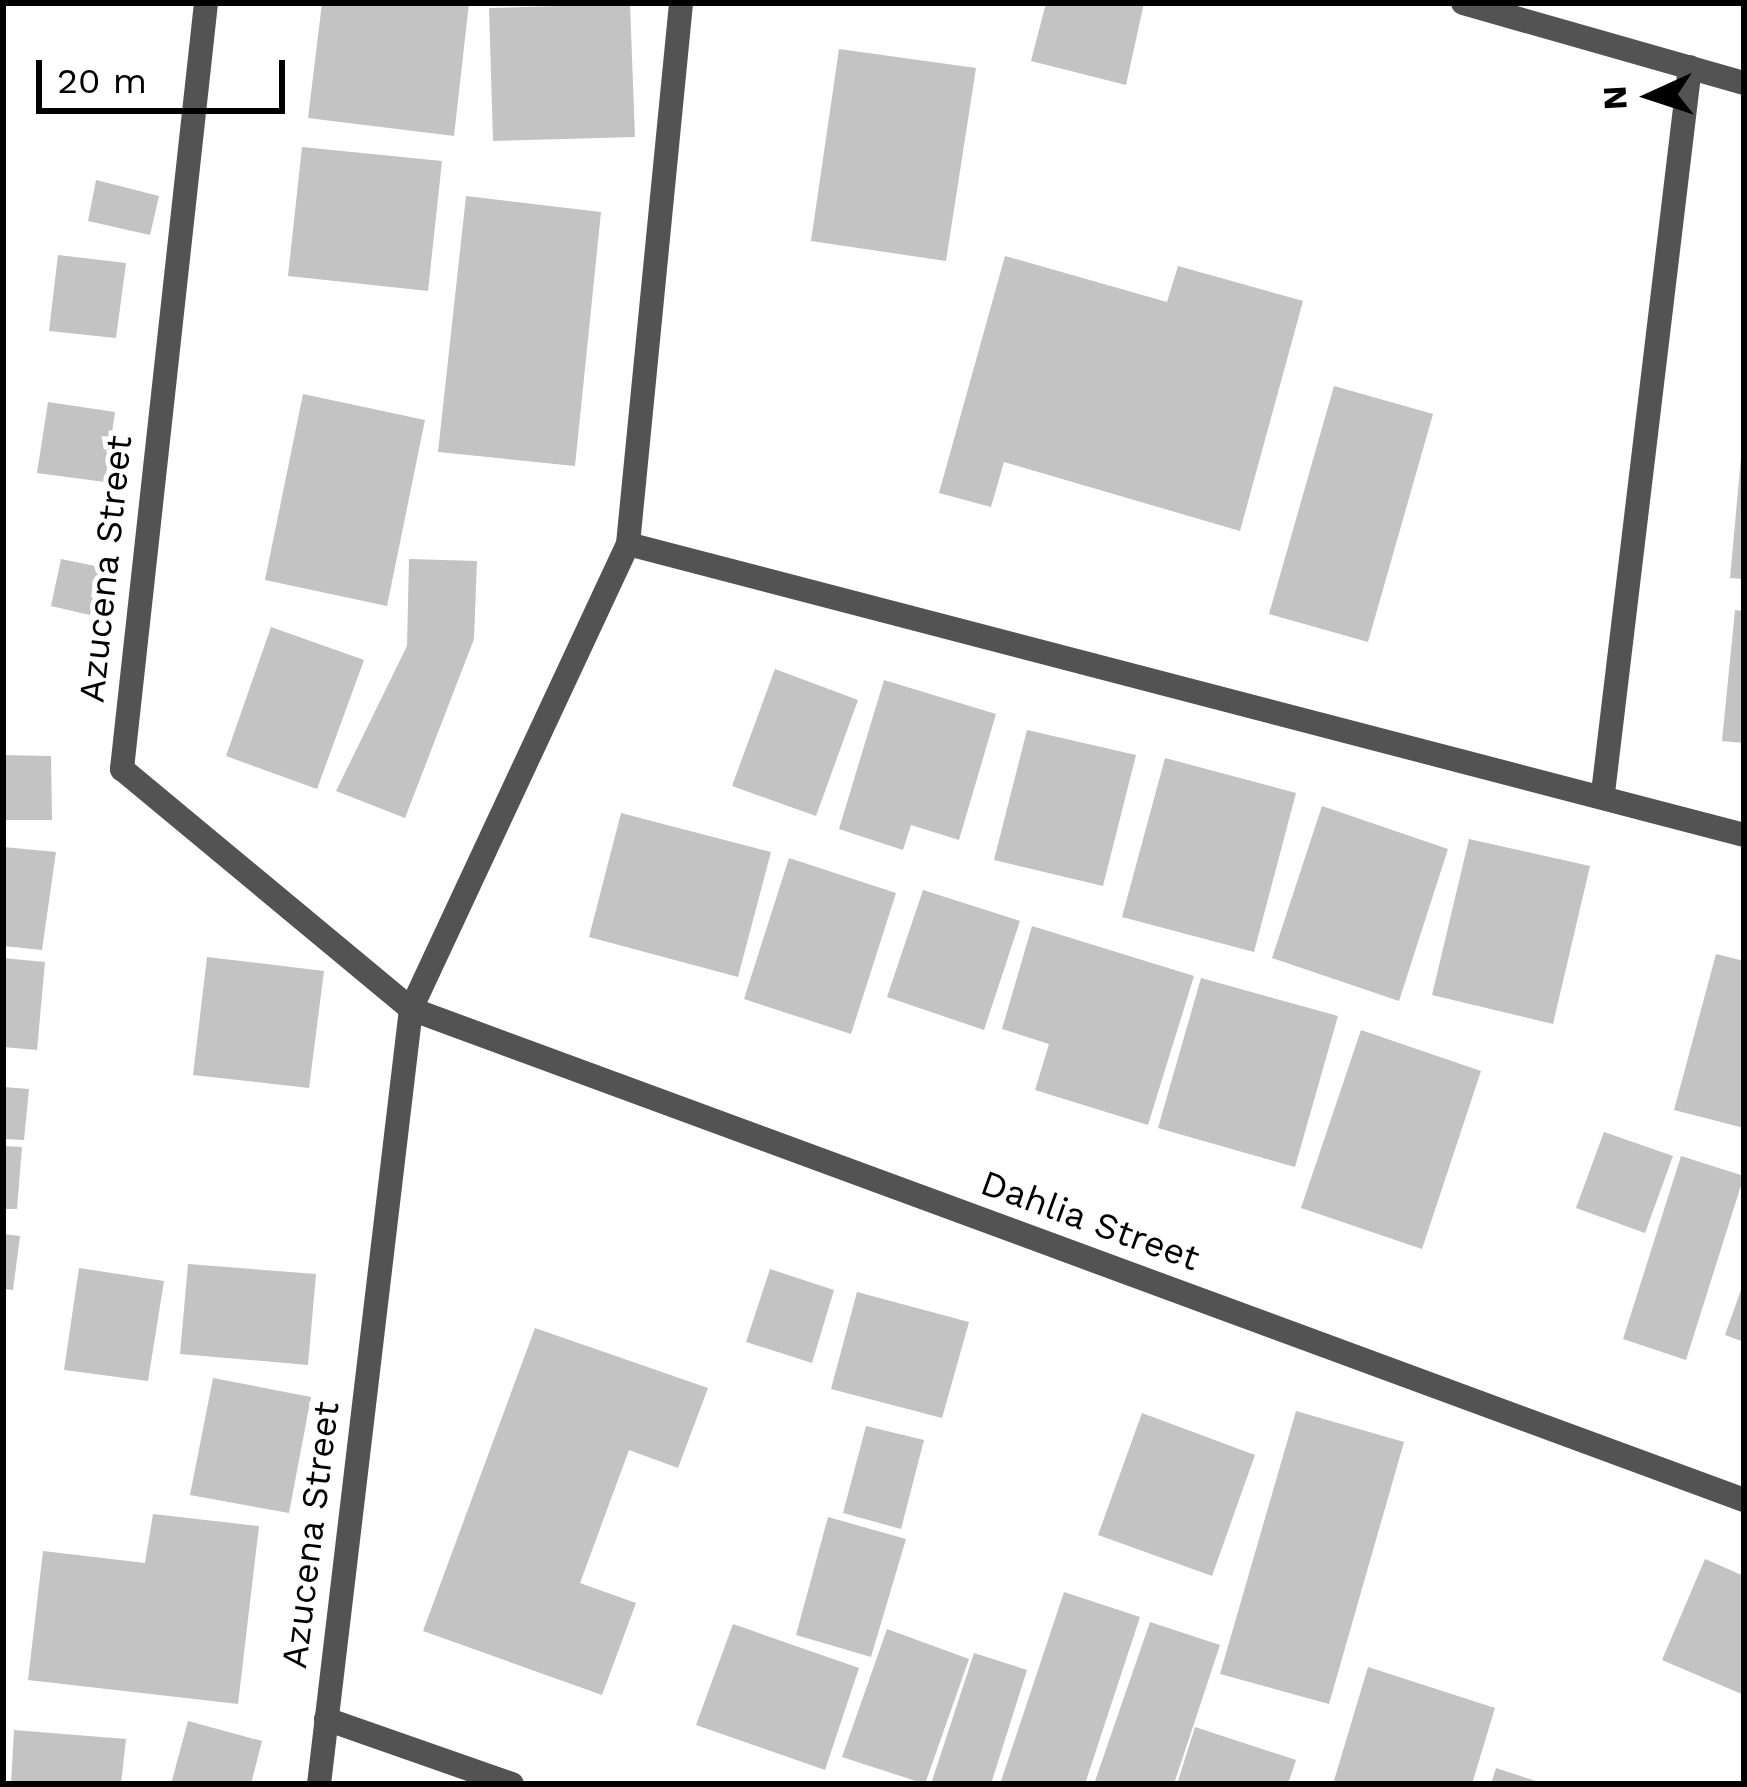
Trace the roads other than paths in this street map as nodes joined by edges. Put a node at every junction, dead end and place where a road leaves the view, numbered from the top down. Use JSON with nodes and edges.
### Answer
{"nodes":[{"id":1,"x":206,"y":3,"type":"edge"},
{"id":2,"x":681,"y":3,"type":"edge"},
{"id":3,"x":1462,"y":3,"type":"edge"},
{"id":4,"x":1690,"y":67,"type":"junction"},
{"id":5,"x":1744,"y":83,"type":"edge"},
{"id":6,"x":628,"y":544,"type":"junction"},
{"id":7,"x":1603,"y":793,"type":"junction"},
{"id":8,"x":1744,"y":835,"type":"edge"},
{"id":9,"x":411,"y":1009,"type":"junction"},
{"id":10,"x":1744,"y":1501,"type":"edge"},
{"id":11,"x":326,"y":1719,"type":"junction"},
{"id":12,"x":320,"y":1784,"type":"edge"},
{"id":13,"x":512,"y":1784,"type":"edge"}],
"edges":[{"from":1,"to":9,"type":"street","name":"Azucena Street"},
{"from":2,"to":6,"type":"street","name":"Azucena Street"},
{"from":3,"to":4,"type":"street"},
{"from":4,"to":5,"type":"street"},
{"from":4,"to":7,"type":"street"},
{"from":6,"to":7,"type":"street"},
{"from":6,"to":9,"type":"street","name":"Azucena Street"},
{"from":7,"to":8,"type":"street"},
{"from":9,"to":10,"type":"street","name":"Dahlia Street"},
{"from":9,"to":11,"type":"street","name":"Azucena Street"},
{"from":11,"to":12,"type":"street","name":"Azucena Street"},
{"from":11,"to":13,"type":"street"}]}
